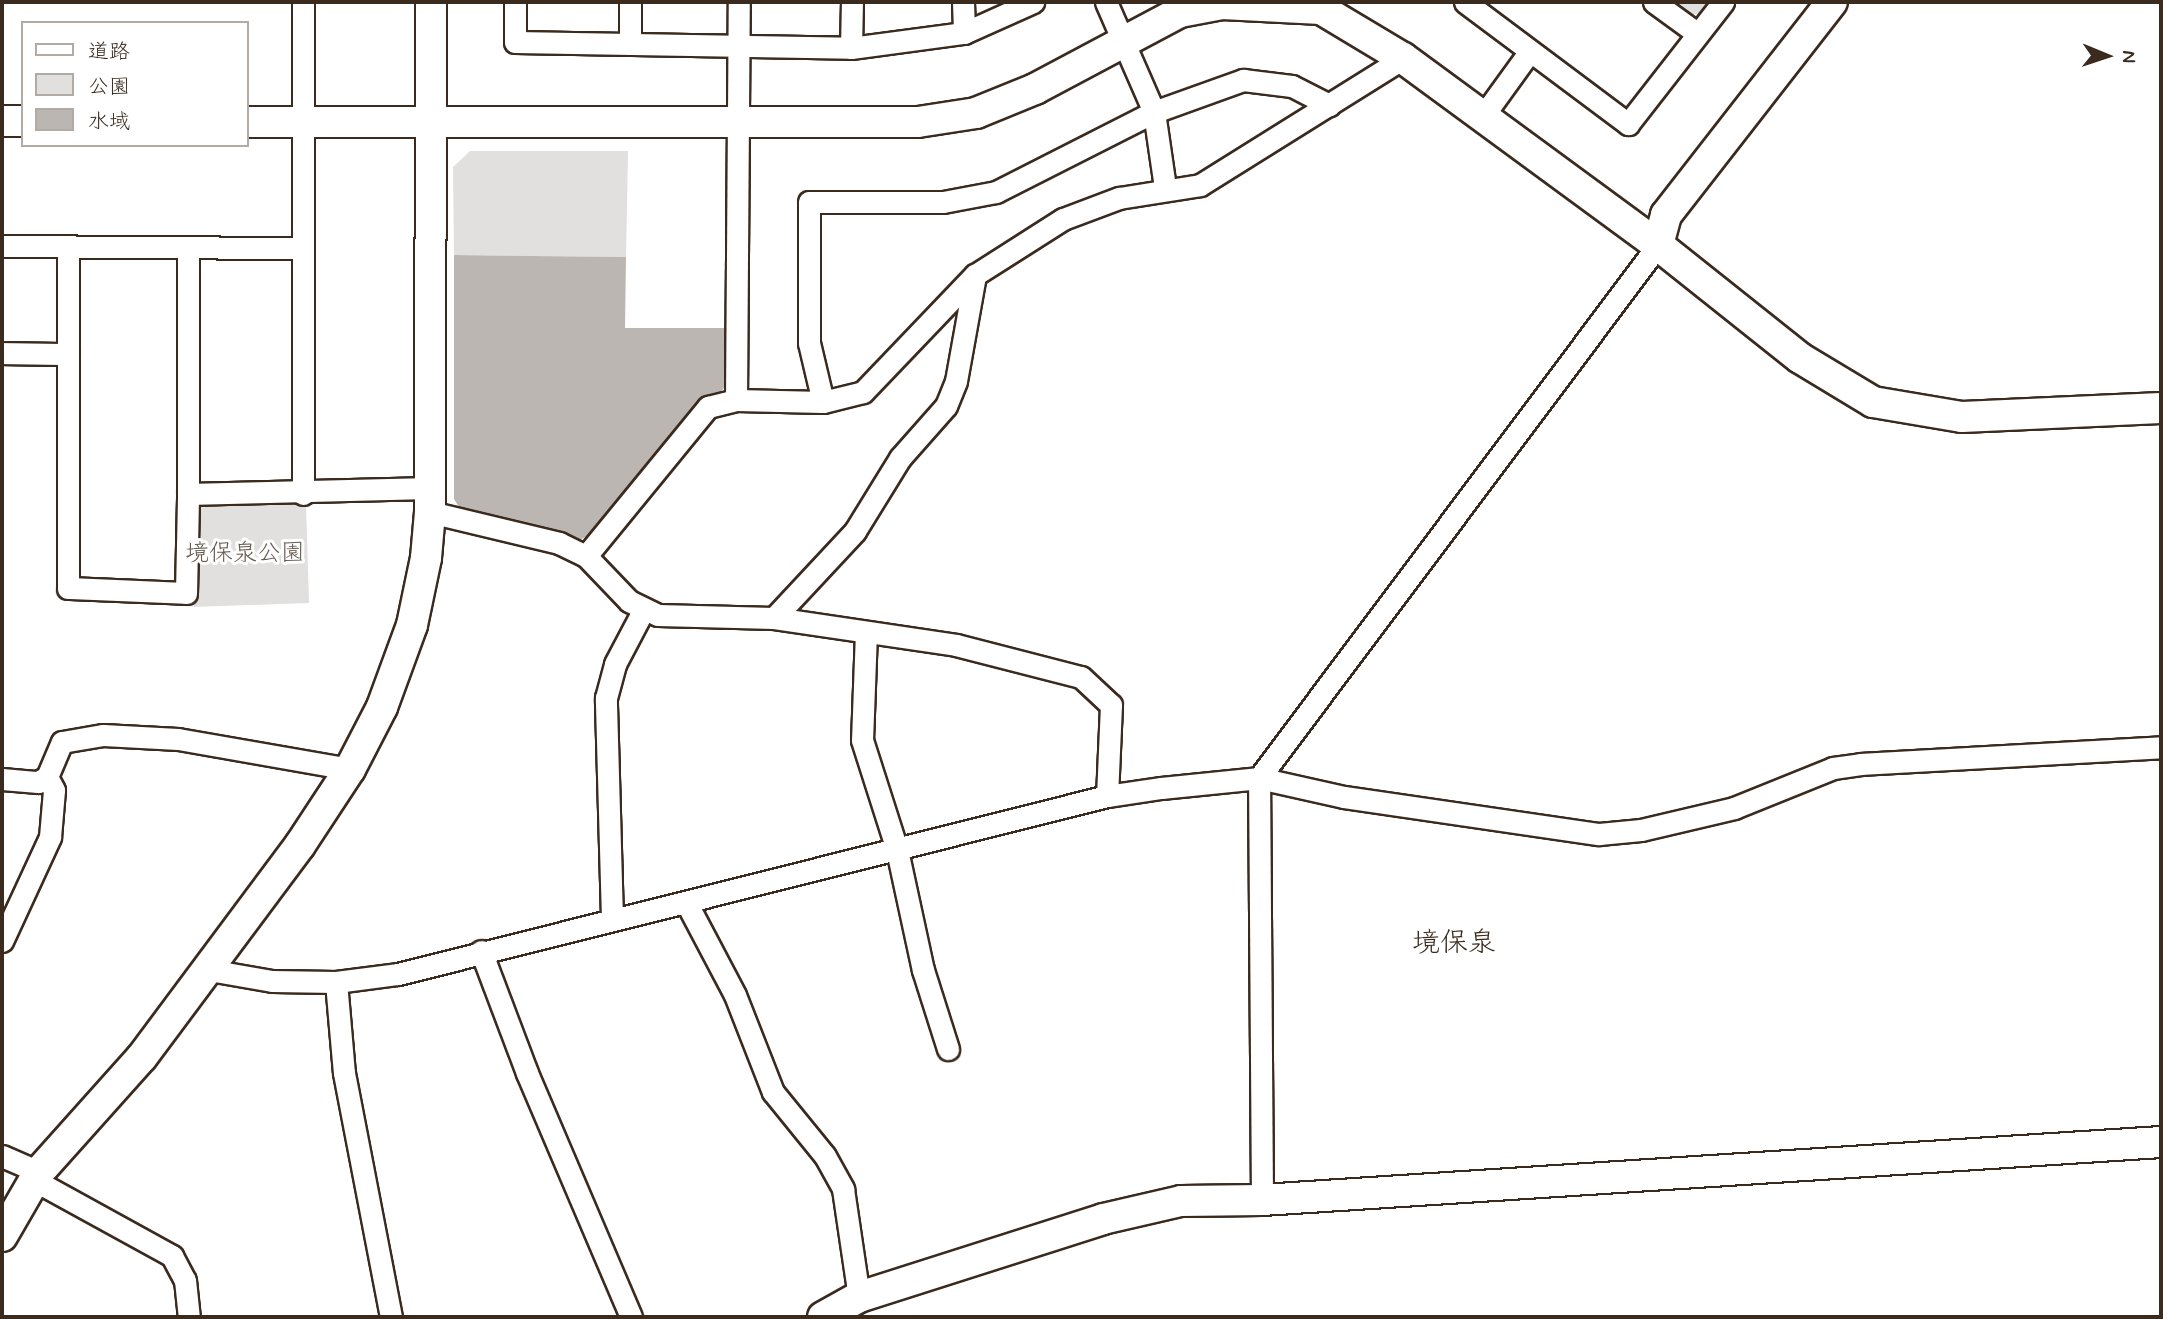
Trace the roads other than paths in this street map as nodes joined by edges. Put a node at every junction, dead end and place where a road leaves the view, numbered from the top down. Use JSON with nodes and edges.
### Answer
{"nodes":[{"id":1,"x":303,"y":2,"type":"edge"},
{"id":2,"x":431,"y":2,"type":"edge"},
{"id":3,"x":515,"y":2,"type":"edge"},
{"id":4,"x":630,"y":2,"type":"edge"},
{"id":5,"x":739,"y":2,"type":"edge"},
{"id":6,"x":852,"y":2,"type":"edge"},
{"id":7,"x":963,"y":2,"type":"edge"},
{"id":8,"x":1033,"y":2,"type":"edge"},
{"id":9,"x":1106,"y":2,"type":"edge"},
{"id":10,"x":1465,"y":2,"type":"edge"},
{"id":11,"x":1654,"y":2,"type":"edge"},
{"id":12,"x":1723,"y":2,"type":"edge"},
{"id":13,"x":1832,"y":2,"type":"edge"},
{"id":14,"x":1322,"y":5,"type":"edge"},
{"id":15,"x":964,"y":33,"type":"junction"},
{"id":16,"x":1698,"y":34,"type":"junction"},
{"id":17,"x":1124,"y":42,"type":"junction"},
{"id":18,"x":631,"y":44,"type":"junction"},
{"id":19,"x":739,"y":45,"type":"junction"},
{"id":20,"x":851,"y":48,"type":"junction"},
{"id":21,"x":1530,"y":51,"type":"junction"},
{"id":22,"x":1404,"y":58,"type":"junction"},
{"id":23,"x":1329,"y":105,"type":"junction"},
{"id":24,"x":1154,"y":112,"type":"junction"},
{"id":25,"x":1483,"y":116,"type":"junction"},
{"id":26,"x":431,"y":120,"type":"junction"},
{"id":27,"x":2,"y":121,"type":"edge"},
{"id":28,"x":21,"y":121,"type":"edge"},
{"id":29,"x":248,"y":122,"type":"edge"},
{"id":30,"x":303,"y":122,"type":"junction"},
{"id":31,"x":740,"y":124,"type":"junction"},
{"id":32,"x":1165,"y":187,"type":"junction"},
{"id":33,"x":1658,"y":245,"type":"junction"},
{"id":34,"x":2,"y":246,"type":"edge"},
{"id":35,"x":68,"y":248,"type":"junction"},
{"id":36,"x":188,"y":248,"type":"junction"},
{"id":37,"x":302,"y":248,"type":"junction"},
{"id":38,"x":975,"y":275,"type":"junction"},
{"id":39,"x":2,"y":353,"type":"edge"},
{"id":40,"x":68,"y":354,"type":"junction"},
{"id":41,"x":736,"y":400,"type":"junction"},
{"id":42,"x":823,"y":402,"type":"junction"},
{"id":43,"x":2161,"y":408,"type":"edge"},
{"id":44,"x":188,"y":494,"type":"junction"},
{"id":45,"x":303,"y":494,"type":"junction"},
{"id":46,"x":429,"y":500,"type":"junction"},
{"id":47,"x":586,"y":556,"type":"junction"},
{"id":48,"x":643,"y":611,"type":"junction"},
{"id":49,"x":774,"y":618,"type":"junction"},
{"id":50,"x":866,"y":632,"type":"junction"},
{"id":51,"x":2161,"y":747,"type":"edge"},
{"id":52,"x":350,"y":769,"type":"junction"},
{"id":53,"x":47,"y":778,"type":"junction"},
{"id":54,"x":1259,"y":778,"type":"junction"},
{"id":55,"x":2,"y":779,"type":"edge"},
{"id":56,"x":1107,"y":796,"type":"junction"},
{"id":57,"x":897,"y":850,"type":"junction"},
{"id":58,"x":686,"y":902,"type":"junction"},
{"id":59,"x":612,"y":919,"type":"junction"},
{"id":60,"x":2,"y":941,"type":"edge"},
{"id":61,"x":481,"y":951,"type":"junction"},
{"id":62,"x":209,"y":970,"type":"junction"},
{"id":63,"x":336,"y":982,"type":"junction"},
{"id":64,"x":948,"y":1049,"type":"dead end"},
{"id":65,"x":2161,"y":1142,"type":"edge"},
{"id":66,"x":2,"y":1156,"type":"edge"},
{"id":67,"x":36,"y":1176,"type":"junction"},
{"id":68,"x":1262,"y":1200,"type":"junction"},
{"id":69,"x":2,"y":1236,"type":"edge"},
{"id":70,"x":859,"y":1297,"type":"junction"},
{"id":71,"x":189,"y":1317,"type":"edge"},
{"id":72,"x":391,"y":1317,"type":"edge"},
{"id":73,"x":631,"y":1317,"type":"edge"},
{"id":74,"x":822,"y":1317,"type":"edge"}],
"edges":[{"from":1,"to":30,"type":"street"},
{"from":2,"to":26,"type":"street"},
{"from":3,"to":18,"type":"street"},
{"from":4,"to":18,"type":"street"},
{"from":5,"to":19,"type":"street"},
{"from":6,"to":20,"type":"street"},
{"from":7,"to":15,"type":"street"},
{"from":8,"to":15,"type":"street"},
{"from":9,"to":17,"type":"street"},
{"from":10,"to":21,"type":"street"},
{"from":11,"to":16,"type":"street"},
{"from":12,"to":16,"type":"street"},
{"from":13,"to":33,"type":"street"},
{"from":14,"to":17,"type":"street"},
{"from":14,"to":22,"type":"street"},
{"from":15,"to":20,"type":"street"},
{"from":16,"to":21,"type":"street"},
{"from":17,"to":24,"type":"street"},
{"from":17,"to":31,"type":"street"},
{"from":18,"to":19,"type":"street"},
{"from":19,"to":20,"type":"street"},
{"from":19,"to":31,"type":"street"},
{"from":21,"to":25,"type":"street"},
{"from":22,"to":23,"type":"street"},
{"from":22,"to":25,"type":"street"},
{"from":23,"to":24,"type":"street"},
{"from":23,"to":32,"type":"street"},
{"from":24,"to":32,"type":"street"},
{"from":24,"to":42,"type":"street"},
{"from":25,"to":33,"type":"street"},
{"from":26,"to":30,"type":"street"},
{"from":26,"to":31,"type":"street"},
{"from":26,"to":46,"type":"street"},
{"from":27,"to":28,"type":"street"},
{"from":29,"to":30,"type":"street"},
{"from":30,"to":37,"type":"street"},
{"from":31,"to":41,"type":"street"},
{"from":32,"to":38,"type":"street"},
{"from":33,"to":43,"type":"street"},
{"from":33,"to":54,"type":"street"},
{"from":34,"to":35,"type":"street"},
{"from":35,"to":36,"type":"street"},
{"from":35,"to":40,"type":"street"},
{"from":36,"to":37,"type":"street"},
{"from":36,"to":44,"type":"street"},
{"from":37,"to":45,"type":"street"},
{"from":38,"to":42,"type":"street"},
{"from":38,"to":49,"type":"street"},
{"from":39,"to":40,"type":"street"},
{"from":40,"to":44,"type":"street"},
{"from":41,"to":42,"type":"street"},
{"from":41,"to":47,"type":"street"},
{"from":44,"to":45,"type":"street"},
{"from":45,"to":46,"type":"street"},
{"from":46,"to":47,"type":"street"},
{"from":46,"to":52,"type":"street"},
{"from":47,"to":48,"type":"street"},
{"from":48,"to":49,"type":"street"},
{"from":48,"to":59,"type":"street"},
{"from":49,"to":50,"type":"street"},
{"from":50,"to":56,"type":"street"},
{"from":50,"to":57,"type":"street"},
{"from":51,"to":54,"type":"street"},
{"from":52,"to":53,"type":"street"},
{"from":52,"to":62,"type":"street"},
{"from":53,"to":55,"type":"street"},
{"from":53,"to":60,"type":"street"},
{"from":54,"to":56,"type":"street"},
{"from":54,"to":68,"type":"street"},
{"from":56,"to":57,"type":"street"},
{"from":57,"to":58,"type":"street"},
{"from":57,"to":64,"type":"street"},
{"from":58,"to":59,"type":"street"},
{"from":58,"to":70,"type":"street"},
{"from":59,"to":61,"type":"street"},
{"from":61,"to":63,"type":"street"},
{"from":61,"to":73,"type":"street"},
{"from":62,"to":63,"type":"street"},
{"from":62,"to":67,"type":"street"},
{"from":63,"to":72,"type":"street"},
{"from":65,"to":68,"type":"street"},
{"from":66,"to":67,"type":"street"},
{"from":67,"to":69,"type":"street"},
{"from":67,"to":71,"type":"street"},
{"from":68,"to":70,"type":"street"},
{"from":70,"to":74,"type":"street"}]}
